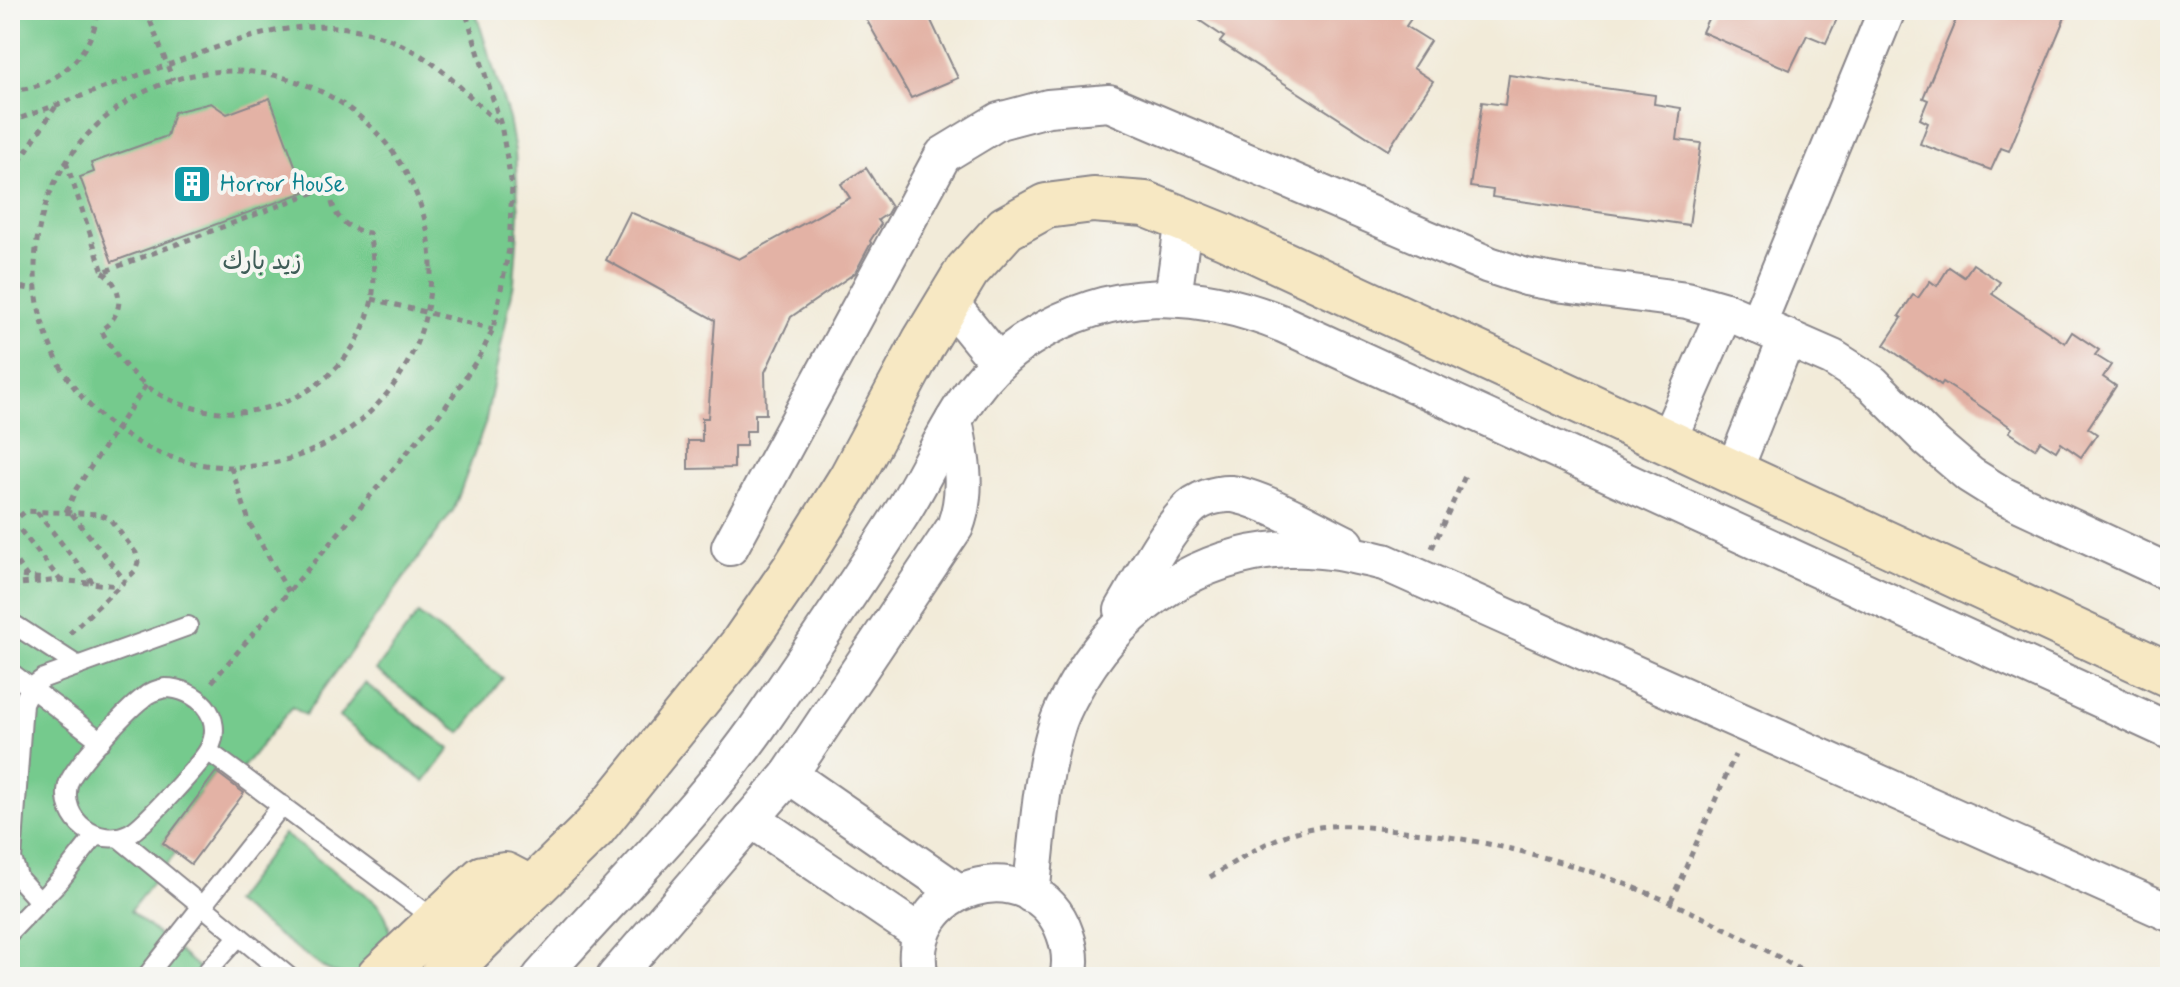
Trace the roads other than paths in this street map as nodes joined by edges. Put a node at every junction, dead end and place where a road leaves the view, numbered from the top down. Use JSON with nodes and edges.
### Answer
{"nodes":[{"id":1,"x":1887,"y":10,"type":"edge"},
{"id":2,"x":1184,"y":219,"type":"junction"},
{"id":3,"x":1173,"y":297,"type":"junction"},
{"id":4,"x":949,"y":302,"type":"junction"},
{"id":5,"x":1756,"y":325,"type":"junction"},
{"id":6,"x":998,"y":362,"type":"junction"},
{"id":7,"x":954,"y":420,"type":"junction"},
{"id":8,"x":1667,"y":442,"type":"junction"},
{"id":9,"x":1733,"y":473,"type":"junction"},
{"id":10,"x":1252,"y":500,"type":"junction"},
{"id":11,"x":1175,"y":525,"type":"junction"},
{"id":12,"x":730,"y":547,"type":"dead end"},
{"id":13,"x":1223,"y":561,"type":"junction"},
{"id":14,"x":1384,"y":562,"type":"junction"},
{"id":15,"x":2170,"y":573,"type":"edge"},
{"id":16,"x":10,"y":622,"type":"edge"},
{"id":17,"x":188,"y":626,"type":"dead end"},
{"id":18,"x":1099,"y":649,"type":"junction"},
{"id":19,"x":78,"y":666,"type":"junction"},
{"id":20,"x":10,"y":672,"type":"edge"},
{"id":21,"x":2170,"y":675,"type":"edge"},
{"id":22,"x":30,"y":688,"type":"junction"},
{"id":23,"x":2170,"y":731,"type":"edge"},
{"id":24,"x":101,"y":741,"type":"junction"},
{"id":25,"x":208,"y":751,"type":"junction"},
{"id":26,"x":789,"y":775,"type":"junction"},
{"id":27,"x":282,"y":805,"type":"junction"},
{"id":28,"x":751,"y":819,"type":"junction"},
{"id":29,"x":95,"y":836,"type":"junction"},
{"id":30,"x":118,"y":837,"type":"junction"},
{"id":31,"x":532,"y":889,"type":"junction"},
{"id":32,"x":958,"y":892,"type":"junction"},
{"id":33,"x":1031,"y":894,"type":"junction"},
{"id":34,"x":39,"y":901,"type":"junction"},
{"id":35,"x":202,"y":906,"type":"junction"},
{"id":36,"x":2170,"y":913,"type":"edge"},
{"id":37,"x":437,"y":921,"type":"junction"},
{"id":38,"x":10,"y":932,"type":"edge"},
{"id":39,"x":921,"y":934,"type":"junction"},
{"id":40,"x":239,"y":936,"type":"junction"},
{"id":41,"x":1073,"y":974,"type":"edge"},
{"id":42,"x":146,"y":977,"type":"edge"},
{"id":43,"x":202,"y":977,"type":"edge"},
{"id":44,"x":289,"y":977,"type":"edge"},
{"id":45,"x":379,"y":977,"type":"edge"},
{"id":46,"x":442,"y":977,"type":"edge"},
{"id":47,"x":541,"y":977,"type":"edge"},
{"id":48,"x":615,"y":977,"type":"edge"},
{"id":49,"x":920,"y":977,"type":"edge"}],
"edges":[{"from":1,"to":5,"type":"street"},
{"from":2,"to":3,"type":"street"},
{"from":2,"to":4,"type":"street"},
{"from":2,"to":8,"type":"street"},
{"from":3,"to":6,"type":"street"},
{"from":3,"to":23,"type":"street"},
{"from":4,"to":6,"type":"street"},
{"from":4,"to":31,"type":"street"},
{"from":5,"to":8,"type":"street"},
{"from":5,"to":9,"type":"street"},
{"from":5,"to":12,"type":"street"},
{"from":5,"to":15,"type":"street"},
{"from":6,"to":7,"type":"street"},
{"from":7,"to":26,"type":"street"},
{"from":7,"to":47,"type":"street"},
{"from":8,"to":9,"type":"street"},
{"from":9,"to":21,"type":"street"},
{"from":10,"to":11,"type":"street"},
{"from":10,"to":13,"type":"street"},
{"from":10,"to":14,"type":"street"},
{"from":11,"to":13,"type":"street"},
{"from":11,"to":18,"type":"street"},
{"from":13,"to":14,"type":"street"},
{"from":13,"to":18,"type":"street"},
{"from":14,"to":36,"type":"street"},
{"from":16,"to":19,"type":"lane"},
{"from":17,"to":19,"type":"lane"},
{"from":18,"to":33,"type":"street"},
{"from":19,"to":22,"type":"lane"},
{"from":20,"to":22,"type":"lane"},
{"from":22,"to":24,"type":"lane"},
{"from":22,"to":34,"type":"lane"},
{"from":24,"to":25,"type":"lane"},
{"from":24,"to":29,"type":"lane"},
{"from":25,"to":27,"type":"lane"},
{"from":25,"to":30,"type":"lane"},
{"from":26,"to":28,"type":"street"},
{"from":26,"to":32,"type":"street"},
{"from":27,"to":35,"type":"lane"},
{"from":27,"to":37,"type":"lane"},
{"from":28,"to":39,"type":"street"},
{"from":28,"to":48,"type":"street"},
{"from":29,"to":30,"type":"lane"},
{"from":29,"to":34,"type":"lane"},
{"from":30,"to":35,"type":"lane"},
{"from":31,"to":37,"type":"street"},
{"from":31,"to":46,"type":"street"},
{"from":32,"to":33,"type":"street"},
{"from":32,"to":39,"type":"street"},
{"from":33,"to":41,"type":"street"},
{"from":34,"to":38,"type":"lane"},
{"from":35,"to":40,"type":"lane"},
{"from":35,"to":42,"type":"lane"},
{"from":37,"to":45,"type":"street"},
{"from":39,"to":49,"type":"street"},
{"from":40,"to":43,"type":"lane"},
{"from":40,"to":44,"type":"lane"}]}
